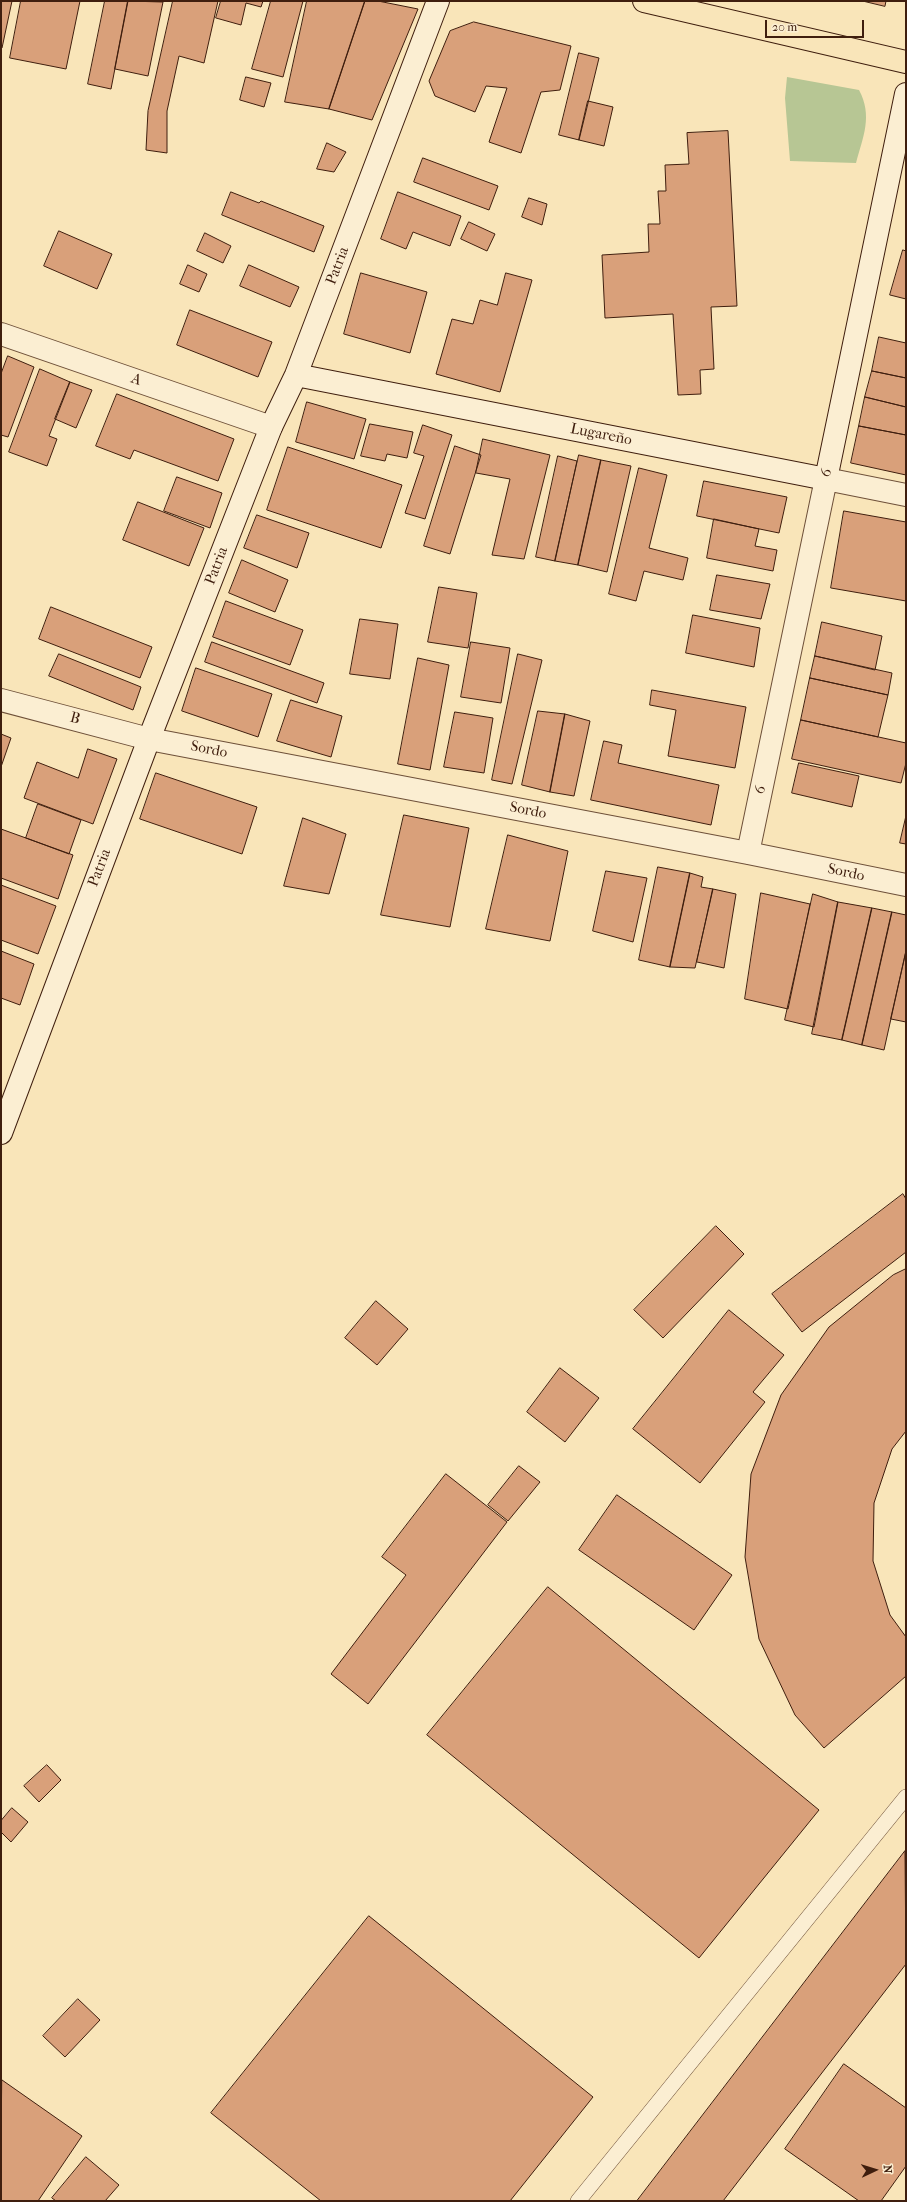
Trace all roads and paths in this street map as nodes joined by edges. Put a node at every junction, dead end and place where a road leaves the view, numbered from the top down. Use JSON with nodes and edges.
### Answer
{"nodes":[{"id":1,"x":438,"y":1,"type":"edge"},
{"id":2,"x":644,"y":1,"type":"edge"},
{"id":3,"x":906,"y":62,"type":"edge"},
{"id":4,"x":906,"y":94,"type":"edge"},
{"id":5,"x":1,"y":334,"type":"edge"},
{"id":6,"x":296,"y":375,"type":"junction"},
{"id":7,"x":271,"y":427,"type":"junction"},
{"id":8,"x":826,"y":479,"type":"junction"},
{"id":9,"x":906,"y":495,"type":"edge"},
{"id":10,"x":1,"y":700,"type":"edge"},
{"id":11,"x":149,"y":739,"type":"junction"},
{"id":12,"x":748,"y":853,"type":"junction"},
{"id":13,"x":906,"y":885,"type":"edge"},
{"id":14,"x":1,"y":1133,"type":"edge"},
{"id":15,"x":906,"y":1797,"type":"edge"},
{"id":16,"x":578,"y":2201,"type":"edge"}],
"edges":[{"from":1,"to":6,"type":"street","name":"Patria"},
{"from":2,"to":3,"type":"main road"},
{"from":4,"to":8,"type":"street","name":"6"},
{"from":5,"to":7,"type":"street","name":"A"},
{"from":6,"to":7,"type":"street","name":"Patria"},
{"from":6,"to":8,"type":"street","name":"Lugareño"},
{"from":7,"to":11,"type":"street","name":"Patria"},
{"from":8,"to":9,"type":"street","name":"Lugareño"},
{"from":8,"to":12,"type":"street","name":"6"},
{"from":10,"to":11,"type":"street","name":"B"},
{"from":11,"to":12,"type":"street","name":"Sordo"},
{"from":11,"to":14,"type":"street","name":"Patria"},
{"from":12,"to":13,"type":"street","name":"Sordo"},
{"from":15,"to":16,"type":"lane"}]}
